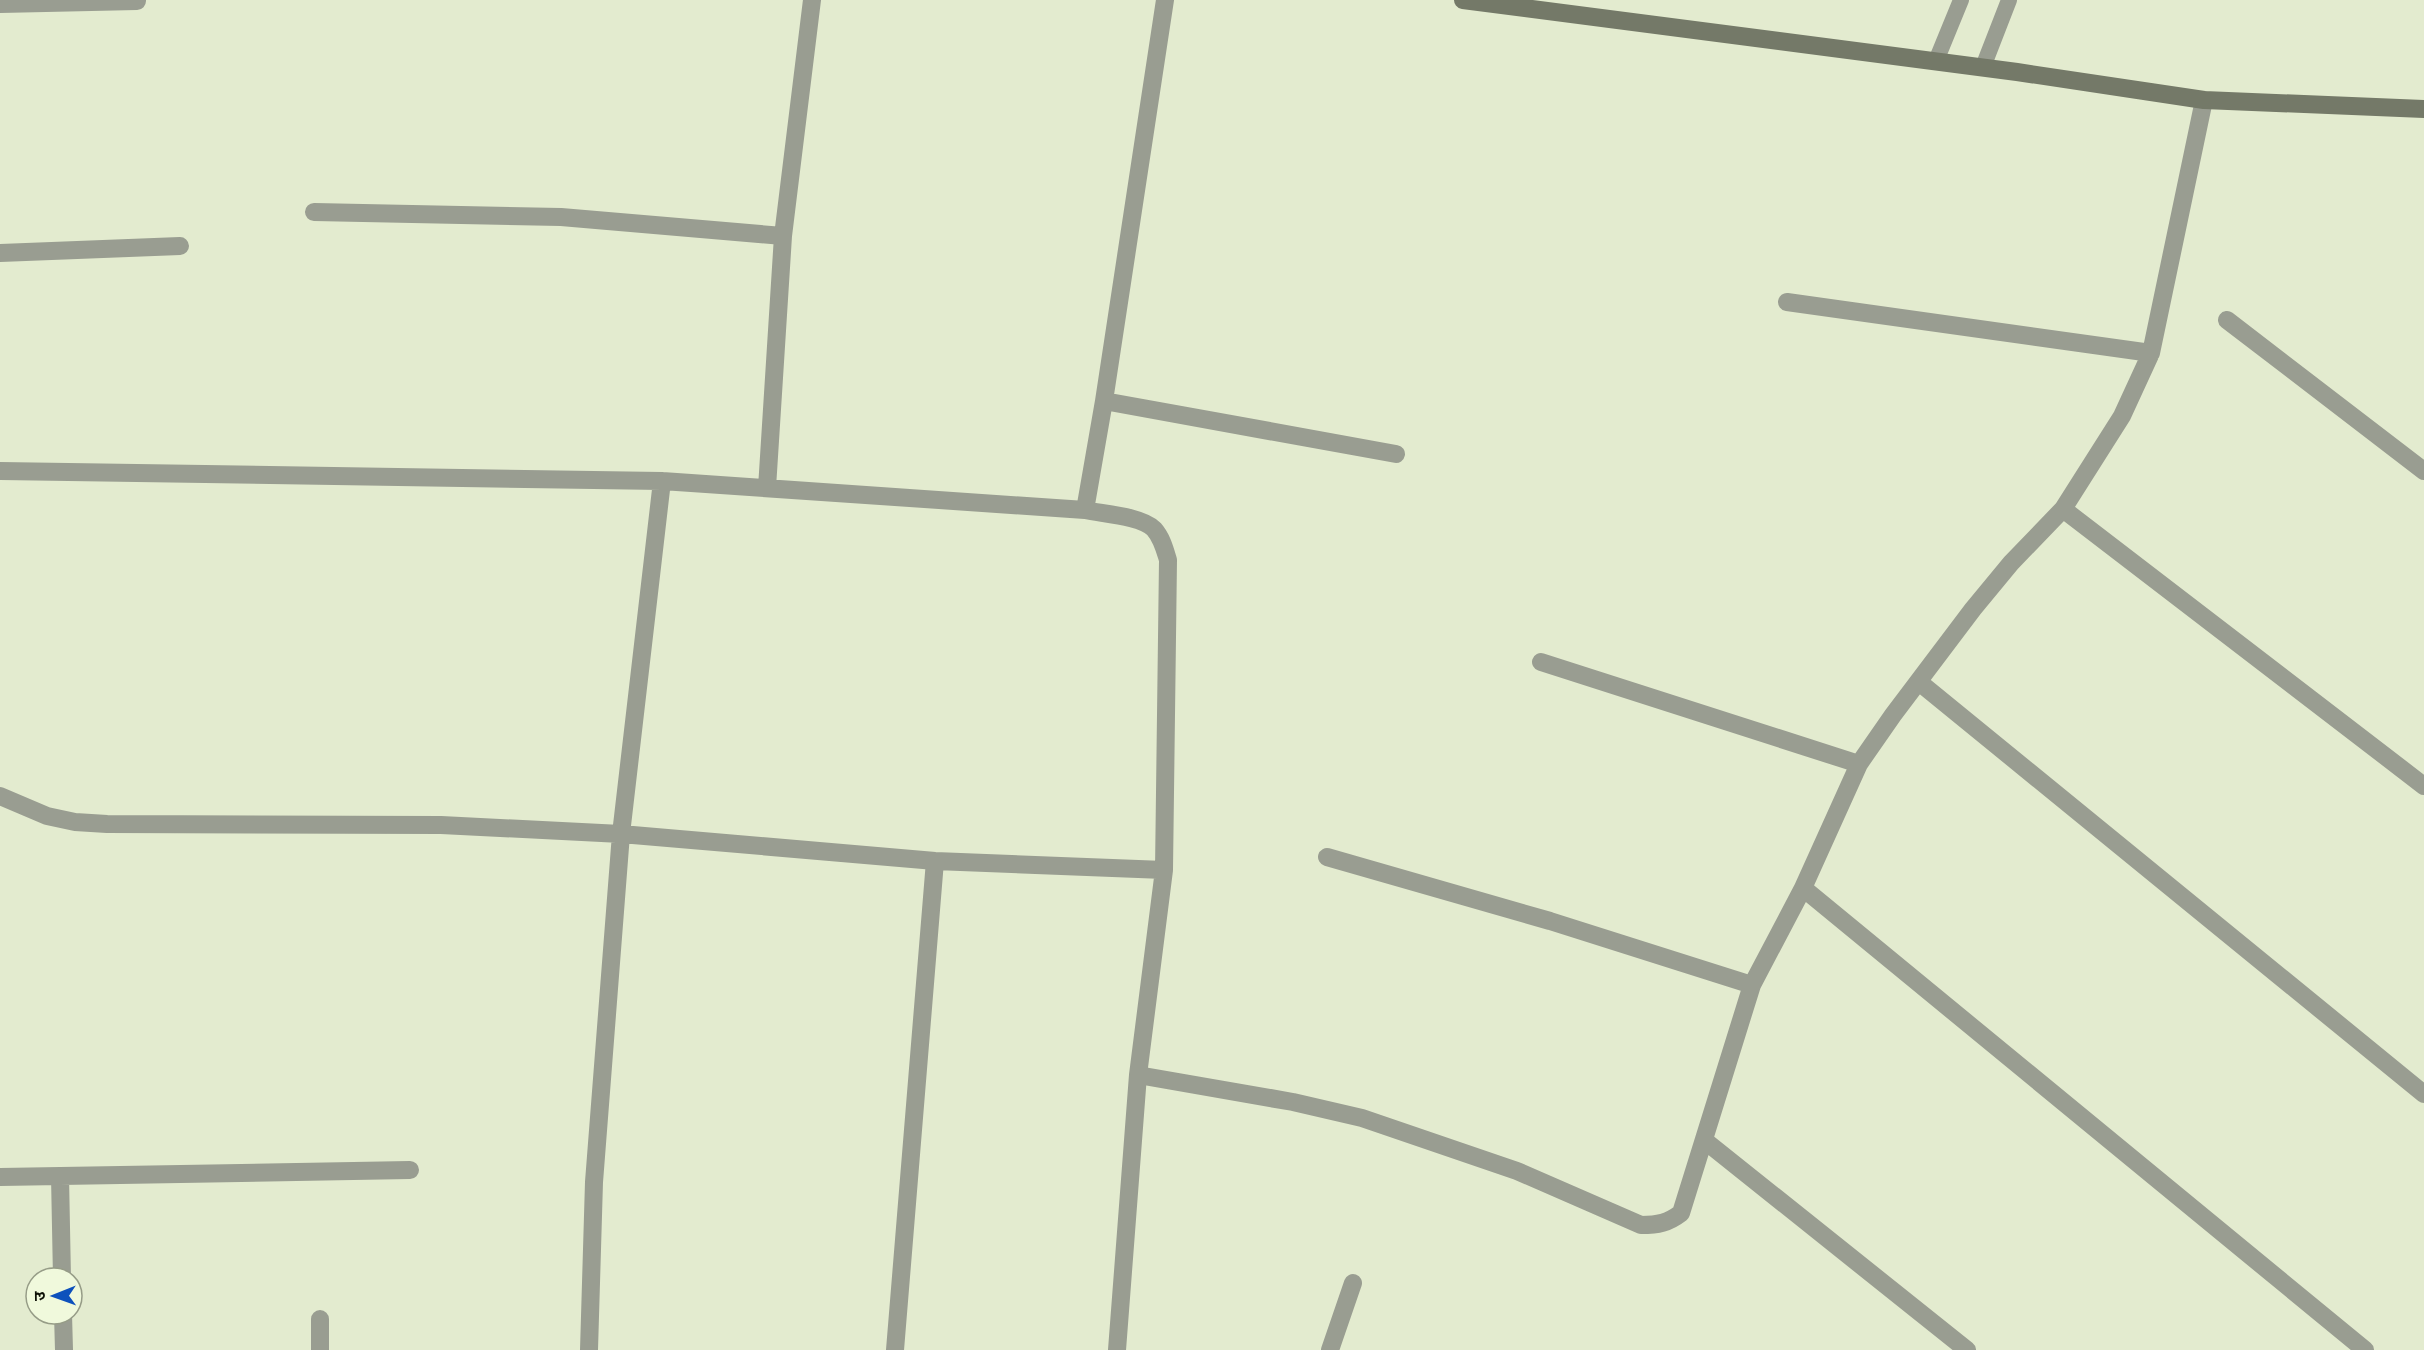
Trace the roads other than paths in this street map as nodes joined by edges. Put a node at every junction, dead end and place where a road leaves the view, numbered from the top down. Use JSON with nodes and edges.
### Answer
{"nodes":[{"id":1,"x":812,"y":0,"type":"edge"},
{"id":2,"x":1165,"y":0,"type":"edge"},
{"id":3,"x":1463,"y":0,"type":"edge"},
{"id":4,"x":1961,"y":0,"type":"edge"},
{"id":5,"x":2009,"y":0,"type":"edge"},
{"id":6,"x":136,"y":1,"type":"edge"},
{"id":7,"x":0,"y":4,"type":"edge"},
{"id":8,"x":1577,"y":8,"type":"edge"},
{"id":9,"x":1936,"y":61,"type":"junction"},
{"id":10,"x":1983,"y":67,"type":"junction"},
{"id":11,"x":2204,"y":100,"type":"junction"},
{"id":12,"x":2424,"y":109,"type":"edge"},
{"id":13,"x":314,"y":212,"type":"dead end"},
{"id":14,"x":783,"y":236,"type":"junction"},
{"id":15,"x":180,"y":246,"type":"dead end"},
{"id":16,"x":0,"y":253,"type":"edge"},
{"id":17,"x":1787,"y":302,"type":"dead end"},
{"id":18,"x":2227,"y":320,"type":"dead end"},
{"id":19,"x":2151,"y":354,"type":"junction"},
{"id":20,"x":1104,"y":401,"type":"junction"},
{"id":21,"x":1396,"y":454,"type":"dead end"},
{"id":22,"x":0,"y":471,"type":"edge"},
{"id":23,"x":2424,"y":471,"type":"edge"},
{"id":24,"x":662,"y":481,"type":"junction"},
{"id":25,"x":767,"y":488,"type":"junction"},
{"id":26,"x":2063,"y":509,"type":"junction"},
{"id":27,"x":1085,"y":510,"type":"junction"},
{"id":28,"x":1541,"y":662,"type":"dead end"},
{"id":29,"x":1919,"y":682,"type":"junction"},
{"id":30,"x":1859,"y":764,"type":"junction"},
{"id":31,"x":2424,"y":786,"type":"edge"},
{"id":32,"x":0,"y":796,"type":"edge"},
{"id":33,"x":621,"y":834,"type":"junction"},
{"id":34,"x":1328,"y":857,"type":"dead end"},
{"id":35,"x":935,"y":861,"type":"junction"},
{"id":36,"x":1164,"y":870,"type":"junction"},
{"id":37,"x":1803,"y":888,"type":"junction"},
{"id":38,"x":1752,"y":986,"type":"junction"},
{"id":39,"x":1138,"y":1076,"type":"junction"},
{"id":40,"x":2424,"y":1094,"type":"edge"},
{"id":41,"x":1704,"y":1140,"type":"junction"},
{"id":42,"x":410,"y":1170,"type":"dead end"},
{"id":43,"x":60,"y":1176,"type":"junction"},
{"id":44,"x":0,"y":1177,"type":"edge"},
{"id":45,"x":63,"y":1266,"type":"edge"},
{"id":46,"x":1353,"y":1283,"type":"dead end"},
{"id":47,"x":320,"y":1319,"type":"dead end"},
{"id":48,"x":63,"y":1326,"type":"edge"},
{"id":49,"x":64,"y":1350,"type":"edge"},
{"id":50,"x":320,"y":1350,"type":"edge"},
{"id":51,"x":589,"y":1350,"type":"edge"},
{"id":52,"x":895,"y":1350,"type":"edge"},
{"id":53,"x":1117,"y":1350,"type":"edge"},
{"id":54,"x":1330,"y":1350,"type":"edge"},
{"id":55,"x":1966,"y":1350,"type":"edge"},
{"id":56,"x":2366,"y":1350,"type":"edge"}],
"edges":[{"from":1,"to":14,"type":"street"},
{"from":2,"to":20,"type":"street"},
{"from":3,"to":8,"type":"street"},
{"from":4,"to":9,"type":"lane"},
{"from":5,"to":10,"type":"lane"},
{"from":6,"to":7,"type":"street"},
{"from":8,"to":9,"type":"street"},
{"from":9,"to":10,"type":"street"},
{"from":10,"to":11,"type":"street"},
{"from":11,"to":12,"type":"street"},
{"from":11,"to":19,"type":"street"},
{"from":13,"to":14,"type":"street"},
{"from":14,"to":25,"type":"street"},
{"from":15,"to":16,"type":"street"},
{"from":17,"to":19,"type":"street"},
{"from":18,"to":23,"type":"street"},
{"from":19,"to":26,"type":"street"},
{"from":20,"to":21,"type":"street"},
{"from":20,"to":27,"type":"street"},
{"from":22,"to":24,"type":"street"},
{"from":24,"to":25,"type":"street"},
{"from":24,"to":33,"type":"street"},
{"from":25,"to":27,"type":"street"},
{"from":26,"to":29,"type":"street"},
{"from":26,"to":31,"type":"street"},
{"from":27,"to":36,"type":"street"},
{"from":28,"to":30,"type":"street"},
{"from":29,"to":30,"type":"street"},
{"from":29,"to":40,"type":"street"},
{"from":30,"to":37,"type":"street"},
{"from":32,"to":33,"type":"street"},
{"from":33,"to":35,"type":"street"},
{"from":33,"to":51,"type":"street"},
{"from":34,"to":38,"type":"street"},
{"from":35,"to":36,"type":"street"},
{"from":35,"to":52,"type":"street"},
{"from":36,"to":39,"type":"street"},
{"from":37,"to":38,"type":"street"},
{"from":37,"to":56,"type":"street"},
{"from":38,"to":41,"type":"street"},
{"from":39,"to":41,"type":"street"},
{"from":39,"to":53,"type":"street"},
{"from":41,"to":55,"type":"street"},
{"from":42,"to":43,"type":"street"},
{"from":43,"to":44,"type":"street"},
{"from":43,"to":45,"type":"street"},
{"from":46,"to":54,"type":"street"},
{"from":47,"to":50,"type":"street"},
{"from":48,"to":49,"type":"street"}]}
